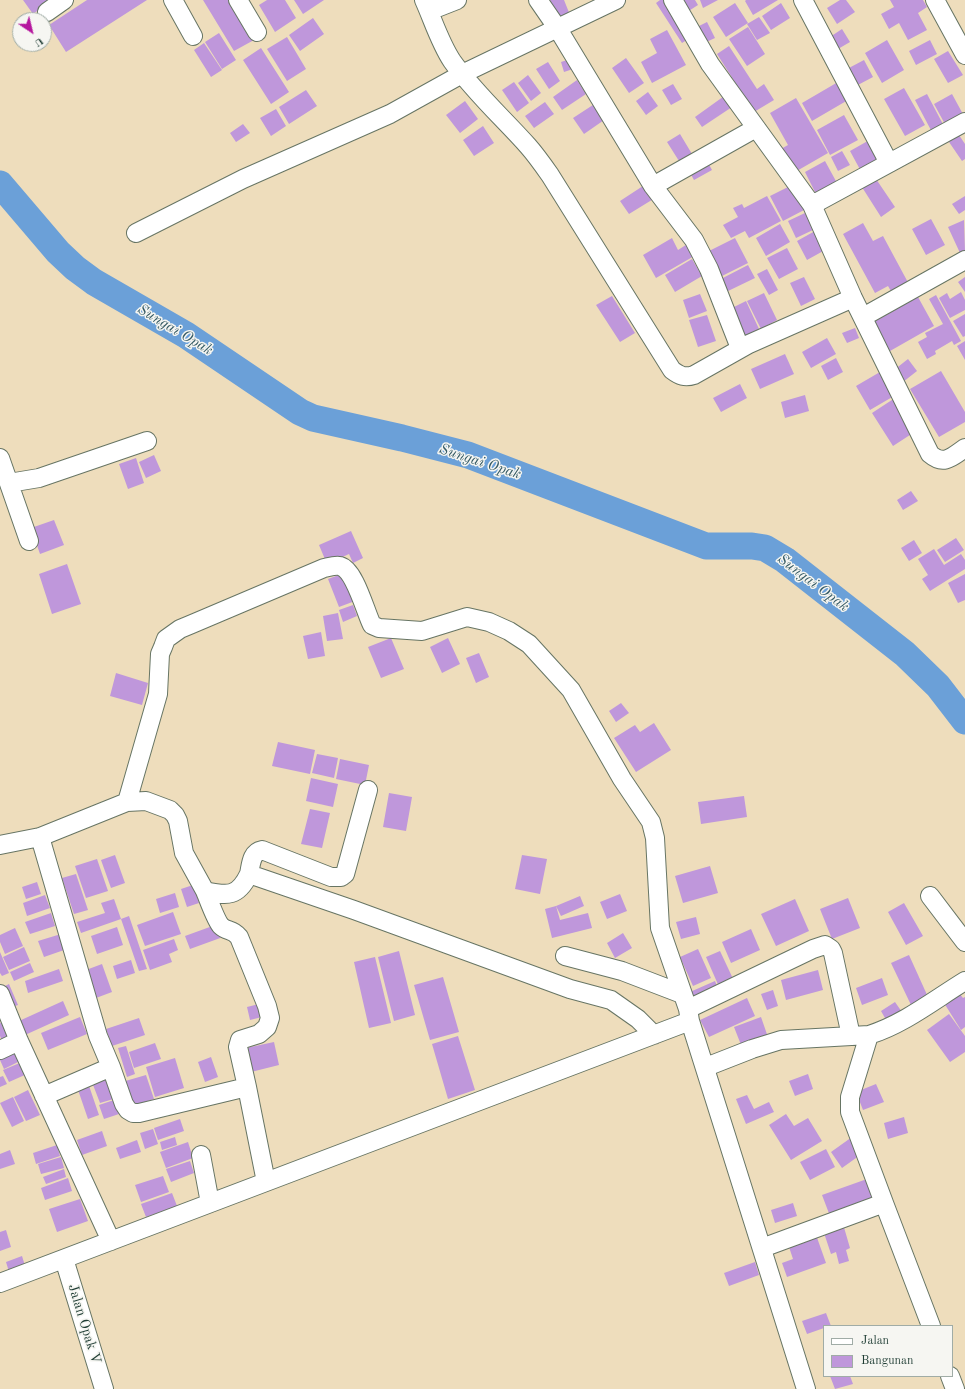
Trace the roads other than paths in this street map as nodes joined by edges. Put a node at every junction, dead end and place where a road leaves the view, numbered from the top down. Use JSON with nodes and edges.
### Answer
{"nodes":[{"id":1,"x":64,"y":0,"type":"edge"},
{"id":2,"x":173,"y":0,"type":"edge"},
{"id":3,"x":238,"y":0,"type":"edge"},
{"id":4,"x":458,"y":0,"type":"edge"},
{"id":5,"x":538,"y":0,"type":"edge"},
{"id":6,"x":616,"y":0,"type":"edge"},
{"id":7,"x":673,"y":0,"type":"edge"},
{"id":8,"x":803,"y":0,"type":"edge"},
{"id":9,"x":936,"y":0,"type":"edge"},
{"id":10,"x":426,"y":6,"type":"edge"},
{"id":11,"x":47,"y":12,"type":"dead end"},
{"id":12,"x":558,"y":29,"type":"junction"},
{"id":13,"x":258,"y":32,"type":"dead end"},
{"id":14,"x":193,"y":36,"type":"dead end"},
{"id":15,"x":965,"y":55,"type":"edge"},
{"id":16,"x":462,"y":74,"type":"junction"},
{"id":17,"x":965,"y":122,"type":"edge"},
{"id":18,"x":756,"y":128,"type":"junction"},
{"id":19,"x":889,"y":163,"type":"junction"},
{"id":20,"x":653,"y":186,"type":"junction"},
{"id":21,"x":812,"y":205,"type":"junction"},
{"id":22,"x":136,"y":233,"type":"dead end"},
{"id":23,"x":965,"y":260,"type":"edge"},
{"id":24,"x":854,"y":298,"type":"junction"},
{"id":25,"x":863,"y":317,"type":"junction"},
{"id":26,"x":740,"y":348,"type":"junction"},
{"id":27,"x":147,"y":441,"type":"dead end"},
{"id":28,"x":965,"y":448,"type":"edge"},
{"id":29,"x":0,"y":458,"type":"edge"},
{"id":30,"x":9,"y":483,"type":"junction"},
{"id":31,"x":29,"y":541,"type":"dead end"},
{"id":32,"x":368,"y":790,"type":"dead end"},
{"id":33,"x":127,"y":802,"type":"junction"},
{"id":34,"x":40,"y":837,"type":"junction"},
{"id":35,"x":0,"y":845,"type":"edge"},
{"id":36,"x":250,"y":874,"type":"junction"},
{"id":37,"x":205,"y":890,"type":"junction"},
{"id":38,"x":930,"y":896,"type":"dead end"},
{"id":39,"x":965,"y":942,"type":"edge"},
{"id":40,"x":565,"y":956,"type":"dead end"},
{"id":41,"x":961,"y":984,"type":"edge"},
{"id":42,"x":0,"y":994,"type":"edge"},
{"id":43,"x":687,"y":1008,"type":"junction"},
{"id":44,"x":654,"y":1035,"type":"junction"},
{"id":45,"x":869,"y":1035,"type":"junction"},
{"id":46,"x":851,"y":1036,"type":"junction"},
{"id":47,"x":19,"y":1041,"type":"junction"},
{"id":48,"x":0,"y":1050,"type":"edge"},
{"id":49,"x":111,"y":1066,"type":"junction"},
{"id":50,"x":706,"y":1067,"type":"junction"},
{"id":51,"x":247,"y":1087,"type":"junction"},
{"id":52,"x":44,"y":1096,"type":"junction"},
{"id":53,"x":201,"y":1155,"type":"dead end"},
{"id":54,"x":266,"y":1182,"type":"junction"},
{"id":55,"x":210,"y":1203,"type":"junction"},
{"id":56,"x":884,"y":1203,"type":"junction"},
{"id":57,"x":111,"y":1241,"type":"junction"},
{"id":58,"x":762,"y":1248,"type":"junction"},
{"id":59,"x":64,"y":1259,"type":"junction"},
{"id":60,"x":0,"y":1283,"type":"edge"},
{"id":61,"x":931,"y":1325,"type":"edge"},
{"id":62,"x":950,"y":1377,"type":"edge"},
{"id":63,"x":104,"y":1389,"type":"edge"},
{"id":64,"x":806,"y":1389,"type":"edge"},
{"id":65,"x":955,"y":1389,"type":"edge"}],
"edges":[{"from":1,"to":11,"type":"street"},
{"from":2,"to":14,"type":"street"},
{"from":3,"to":13,"type":"street"},
{"from":4,"to":10,"type":"street"},
{"from":5,"to":12,"type":"street"},
{"from":6,"to":12,"type":"street"},
{"from":7,"to":18,"type":"street"},
{"from":8,"to":19,"type":"street"},
{"from":9,"to":15,"type":"street"},
{"from":10,"to":16,"type":"street"},
{"from":12,"to":16,"type":"street"},
{"from":12,"to":20,"type":"street"},
{"from":16,"to":22,"type":"street"},
{"from":16,"to":26,"type":"street"},
{"from":17,"to":19,"type":"street"},
{"from":18,"to":20,"type":"street"},
{"from":18,"to":21,"type":"street"},
{"from":19,"to":21,"type":"street"},
{"from":20,"to":26,"type":"street"},
{"from":21,"to":24,"type":"street"},
{"from":23,"to":25,"type":"street"},
{"from":24,"to":25,"type":"street"},
{"from":24,"to":26,"type":"street"},
{"from":25,"to":28,"type":"street"},
{"from":27,"to":30,"type":"street"},
{"from":29,"to":30,"type":"street"},
{"from":30,"to":31,"type":"street"},
{"from":32,"to":36,"type":"street"},
{"from":33,"to":34,"type":"street"},
{"from":33,"to":37,"type":"street"},
{"from":33,"to":43,"type":"street"},
{"from":34,"to":35,"type":"street"},
{"from":34,"to":49,"type":"street"},
{"from":36,"to":37,"type":"street"},
{"from":36,"to":44,"type":"street"},
{"from":37,"to":51,"type":"street"},
{"from":38,"to":39,"type":"street"},
{"from":40,"to":43,"type":"street"},
{"from":41,"to":45,"type":"street"},
{"from":42,"to":47,"type":"street"},
{"from":43,"to":44,"type":"street"},
{"from":43,"to":46,"type":"street"},
{"from":43,"to":50,"type":"street"},
{"from":44,"to":54,"type":"street"},
{"from":45,"to":46,"type":"street"},
{"from":45,"to":56,"type":"street"},
{"from":46,"to":50,"type":"street"},
{"from":47,"to":48,"type":"street"},
{"from":47,"to":52,"type":"street"},
{"from":49,"to":51,"type":"street"},
{"from":49,"to":52,"type":"street"},
{"from":50,"to":58,"type":"street"},
{"from":51,"to":54,"type":"street"},
{"from":52,"to":57,"type":"street"},
{"from":53,"to":55,"type":"street"},
{"from":54,"to":55,"type":"street"},
{"from":55,"to":57,"type":"street"},
{"from":56,"to":58,"type":"street"},
{"from":56,"to":61,"type":"street"},
{"from":57,"to":59,"type":"street"},
{"from":58,"to":64,"type":"street"},
{"from":59,"to":60,"type":"street"},
{"from":59,"to":63,"type":"street","name":"Jalan Opak V"},
{"from":62,"to":65,"type":"street"}]}
